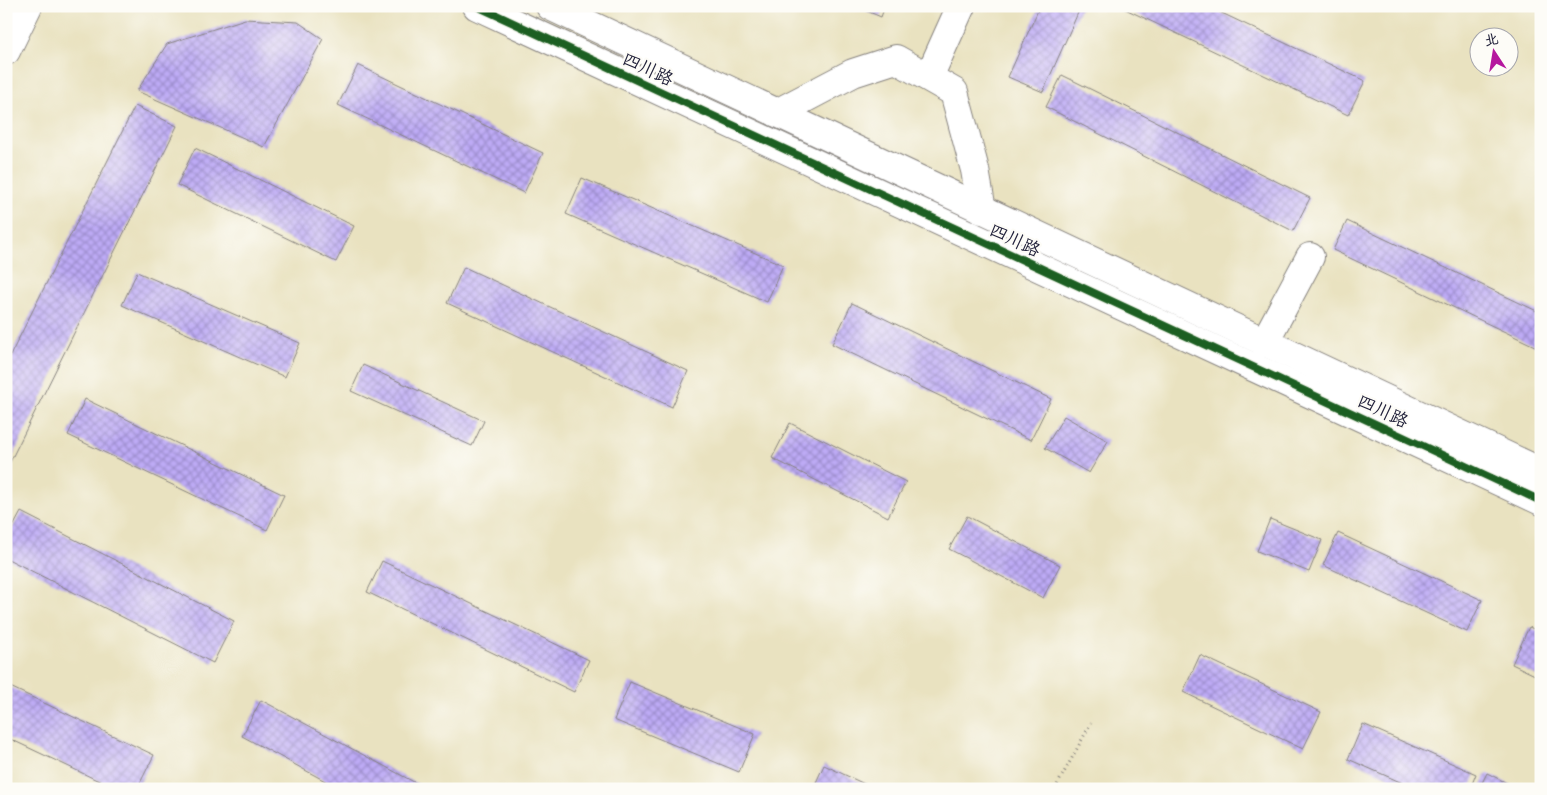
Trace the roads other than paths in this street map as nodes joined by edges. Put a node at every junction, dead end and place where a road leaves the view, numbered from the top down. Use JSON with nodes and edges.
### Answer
{"nodes":[{"id":1,"x":28,"y":6,"type":"edge"},
{"id":2,"x":477,"y":6,"type":"edge"},
{"id":3,"x":550,"y":6,"type":"edge"},
{"id":4,"x":961,"y":6,"type":"edge"},
{"id":5,"x":6,"y":51,"type":"edge"},
{"id":6,"x":930,"y":77,"type":"junction"},
{"id":7,"x":777,"y":113,"type":"junction"},
{"id":8,"x":982,"y":210,"type":"junction"},
{"id":9,"x":1310,"y":257,"type":"dead end"},
{"id":10,"x":1264,"y":343,"type":"junction"},
{"id":11,"x":1541,"y":472,"type":"edge"},
{"id":12,"x":1541,"y":501,"type":"edge"}],
"edges":[{"from":1,"to":5,"type":"street"},
{"from":2,"to":12,"type":"street","name":"四川路"},
{"from":3,"to":7,"type":"street","name":"四川路"},
{"from":4,"to":6,"type":"street"},
{"from":6,"to":7,"type":"street"},
{"from":6,"to":8,"type":"street"},
{"from":7,"to":8,"type":"street","name":"四川路"},
{"from":8,"to":10,"type":"street","name":"四川路"},
{"from":9,"to":10,"type":"street"},
{"from":10,"to":11,"type":"street","name":"四川路"}]}
